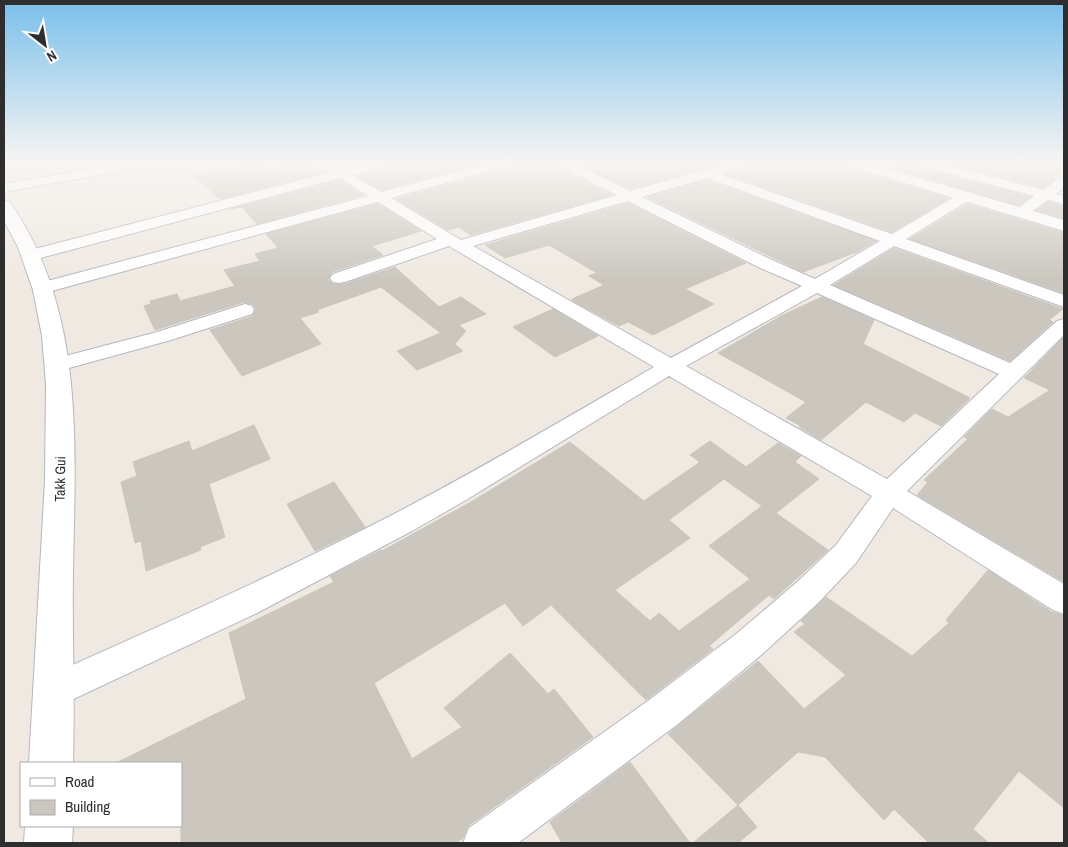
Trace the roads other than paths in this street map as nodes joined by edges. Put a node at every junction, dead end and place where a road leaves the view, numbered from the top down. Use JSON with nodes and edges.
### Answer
{"nodes":[{"id":1,"x":234,"y":202,"type":"edge"},
{"id":2,"x":363,"y":202,"type":"edge"},
{"id":3,"x":388,"y":202,"type":"edge"},
{"id":4,"x":611,"y":202,"type":"edge"},
{"id":5,"x":643,"y":202,"type":"edge"},
{"id":6,"x":786,"y":202,"type":"edge"},
{"id":7,"x":957,"y":202,"type":"edge"},
{"id":8,"x":985,"y":202,"type":"edge"},
{"id":9,"x":1036,"y":202,"type":"edge"},
{"id":10,"x":4,"y":206,"type":"edge"},
{"id":11,"x":1021,"y":212,"type":"junction"},
{"id":12,"x":1064,"y":226,"type":"edge"},
{"id":13,"x":893,"y":240,"type":"junction"},
{"id":14,"x":455,"y":242,"type":"junction"},
{"id":15,"x":32,"y":255,"type":"junction"},
{"id":16,"x":339,"y":278,"type":"dead end"},
{"id":17,"x":816,"y":286,"type":"junction"},
{"id":18,"x":42,"y":288,"type":"junction"},
{"id":19,"x":1064,"y":301,"type":"edge"},
{"id":20,"x":245,"y":310,"type":"dead end"},
{"id":21,"x":1064,"y":325,"type":"edge"},
{"id":22,"x":58,"y":365,"type":"junction"},
{"id":23,"x":671,"y":366,"type":"junction"},
{"id":24,"x":1013,"y":372,"type":"junction"},
{"id":25,"x":890,"y":494,"type":"junction"},
{"id":26,"x":1064,"y":600,"type":"edge"},
{"id":27,"x":53,"y":691,"type":"junction"},
{"id":28,"x":51,"y":762,"type":"edge"},
{"id":29,"x":49,"y":827,"type":"edge"},
{"id":30,"x":48,"y":843,"type":"edge"},
{"id":31,"x":484,"y":843,"type":"edge"}],
"edges":[{"from":1,"to":15,"type":"street"},
{"from":2,"to":18,"type":"street"},
{"from":3,"to":14,"type":"street"},
{"from":4,"to":14,"type":"street"},
{"from":5,"to":17,"type":"street"},
{"from":6,"to":13,"type":"street"},
{"from":7,"to":13,"type":"street"},
{"from":8,"to":11,"type":"street"},
{"from":9,"to":11,"type":"street"},
{"from":10,"to":15,"type":"street","name":"Takk Gui"},
{"from":11,"to":12,"type":"street"},
{"from":13,"to":17,"type":"street"},
{"from":13,"to":19,"type":"street"},
{"from":14,"to":16,"type":"street"},
{"from":14,"to":23,"type":"street"},
{"from":15,"to":18,"type":"street","name":"Takk Gui"},
{"from":17,"to":23,"type":"street"},
{"from":17,"to":24,"type":"street"},
{"from":18,"to":22,"type":"street","name":"Takk Gui"},
{"from":20,"to":22,"type":"street"},
{"from":21,"to":24,"type":"street"},
{"from":22,"to":27,"type":"street","name":"Takk Gui"},
{"from":23,"to":25,"type":"street"},
{"from":23,"to":27,"type":"street"},
{"from":24,"to":25,"type":"street"},
{"from":25,"to":26,"type":"street"},
{"from":25,"to":31,"type":"street"},
{"from":27,"to":28,"type":"street","name":"Takk Gui"},
{"from":29,"to":30,"type":"street"}]}
